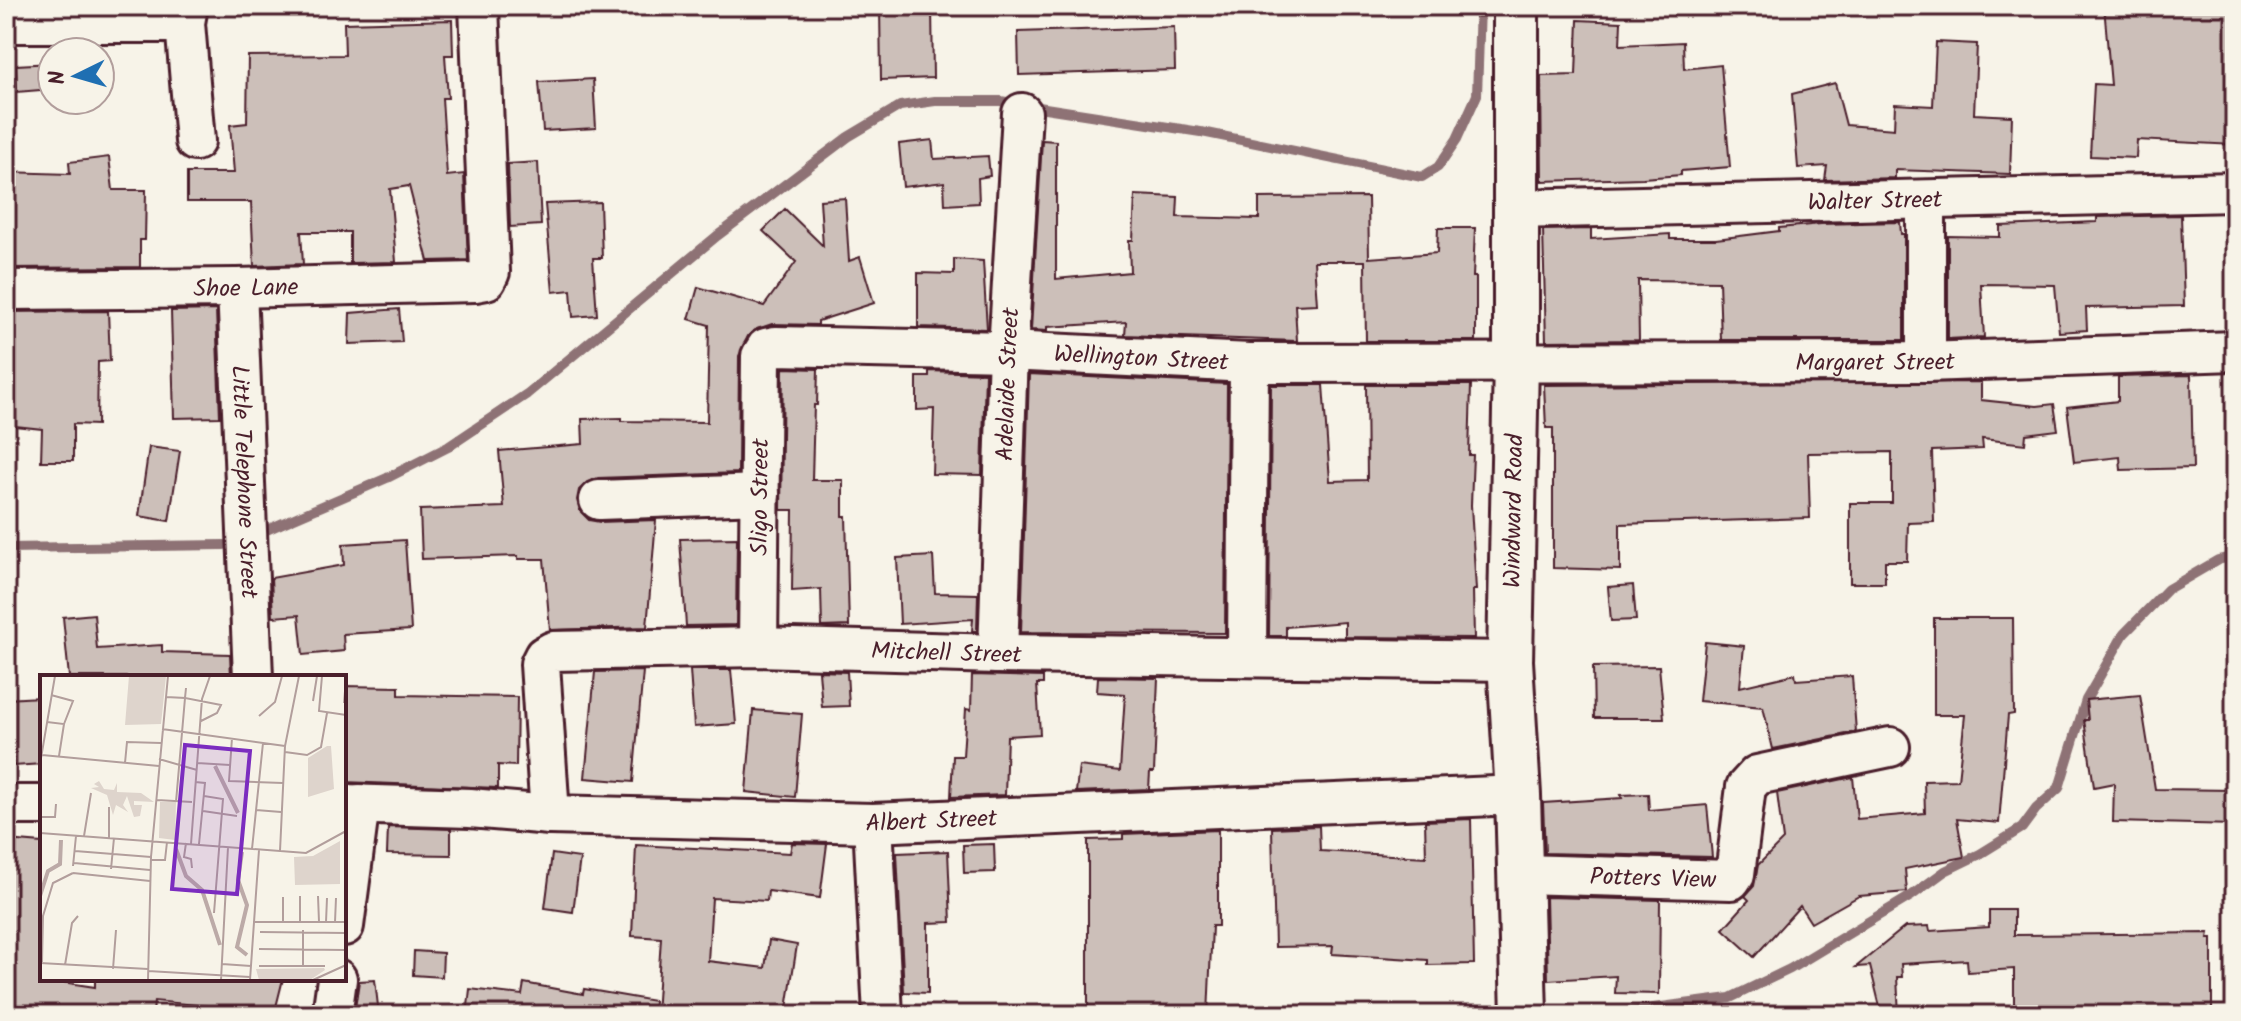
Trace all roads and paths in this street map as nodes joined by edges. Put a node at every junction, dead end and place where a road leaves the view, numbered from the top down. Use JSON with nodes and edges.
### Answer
{"nodes":[{"id":1,"x":479,"y":6,"type":"edge"},
{"id":2,"x":1516,"y":6,"type":"edge"},
{"id":3,"x":186,"y":14,"type":"edge"},
{"id":4,"x":6,"y":23,"type":"edge"},
{"id":5,"x":1022,"y":113,"type":"dead end"},
{"id":6,"x":195,"y":141,"type":"dead end"},
{"id":7,"x":2235,"y":192,"type":"edge"},
{"id":8,"x":1926,"y":201,"type":"junction"},
{"id":9,"x":1515,"y":209,"type":"junction"},
{"id":10,"x":237,"y":288,"type":"junction"},
{"id":11,"x":6,"y":290,"type":"edge"},
{"id":12,"x":766,"y":348,"type":"joint"},
{"id":13,"x":1008,"y":351,"type":"junction"},
{"id":14,"x":2235,"y":351,"type":"edge"},
{"id":15,"x":1516,"y":361,"type":"junction"},
{"id":16,"x":1926,"y":362,"type":"junction"},
{"id":17,"x":1249,"y":363,"type":"junction"},
{"id":18,"x":760,"y":494,"type":"junction"},
{"id":19,"x":599,"y":500,"type":"dead end"},
{"id":20,"x":758,"y":647,"type":"junction"},
{"id":21,"x":998,"y":654,"type":"junction"},
{"id":22,"x":1247,"y":656,"type":"junction"},
{"id":23,"x":1510,"y":661,"type":"junction"},
{"id":24,"x":253,"y":675,"type":"edge"},
{"id":25,"x":1890,"y":747,"type":"dead end"},
{"id":26,"x":1518,"y":795,"type":"junction"},
{"id":27,"x":352,"y":804,"type":"edge"},
{"id":28,"x":6,"y":805,"type":"edge"},
{"id":29,"x":40,"y":805,"type":"edge"},
{"id":30,"x":550,"y":815,"type":"junction"},
{"id":31,"x":873,"y":823,"type":"junction"},
{"id":32,"x":1521,"y":874,"type":"junction"},
{"id":33,"x":346,"y":896,"type":"edge"},
{"id":34,"x":337,"y":981,"type":"edge"},
{"id":35,"x":332,"y":1015,"type":"edge"},
{"id":36,"x":883,"y":1015,"type":"edge"},
{"id":37,"x":1524,"y":1015,"type":"edge"}],
"edges":[{"from":1,"to":10,"type":"street","name":"Shoe Lane"},
{"from":2,"to":9,"type":"main road","name":"Windward Road"},
{"from":3,"to":4,"type":"street"},
{"from":3,"to":6,"type":"street"},
{"from":5,"to":13,"type":"street","name":"Adelaide Street"},
{"from":7,"to":8,"type":"street","name":"Walter Street"},
{"from":8,"to":9,"type":"street","name":"Walter Street"},
{"from":8,"to":16,"type":"street"},
{"from":9,"to":15,"type":"main road","name":"Windward Road"},
{"from":10,"to":11,"type":"street","name":"Shoe Lane"},
{"from":10,"to":24,"type":"street","name":"Little Telephone Street"},
{"from":12,"to":13,"type":"street","name":"Wellington Street"},
{"from":12,"to":18,"type":"street","name":"Sligo Street"},
{"from":13,"to":17,"type":"street","name":"Wellington Street"},
{"from":13,"to":21,"type":"street","name":"Adelaide Street"},
{"from":14,"to":16,"type":"street","name":"Margaret Street"},
{"from":15,"to":16,"type":"street","name":"Margaret Street"},
{"from":15,"to":17,"type":"street","name":"Wellington Street"},
{"from":15,"to":23,"type":"main road","name":"Windward Road"},
{"from":17,"to":22,"type":"street"},
{"from":18,"to":19,"type":"street"},
{"from":18,"to":20,"type":"street","name":"Sligo Street"},
{"from":20,"to":21,"type":"street","name":"Mitchell Street"},
{"from":20,"to":30,"type":"street","name":"Mitchell Street"},
{"from":21,"to":22,"type":"street","name":"Mitchell Street"},
{"from":22,"to":23,"type":"street","name":"Mitchell Street"},
{"from":23,"to":26,"type":"main road","name":"Windward Road"},
{"from":25,"to":32,"type":"street","name":"Potters View"},
{"from":26,"to":31,"type":"street","name":"Albert Street"},
{"from":26,"to":32,"type":"main road","name":"Windward Road"},
{"from":27,"to":30,"type":"street","name":"Albert Street"},
{"from":27,"to":33,"type":"street"},
{"from":28,"to":29,"type":"street"},
{"from":30,"to":31,"type":"street","name":"Albert Street"},
{"from":31,"to":36,"type":"street"},
{"from":32,"to":37,"type":"main road","name":"Windward Road"},
{"from":34,"to":35,"type":"street"}]}
